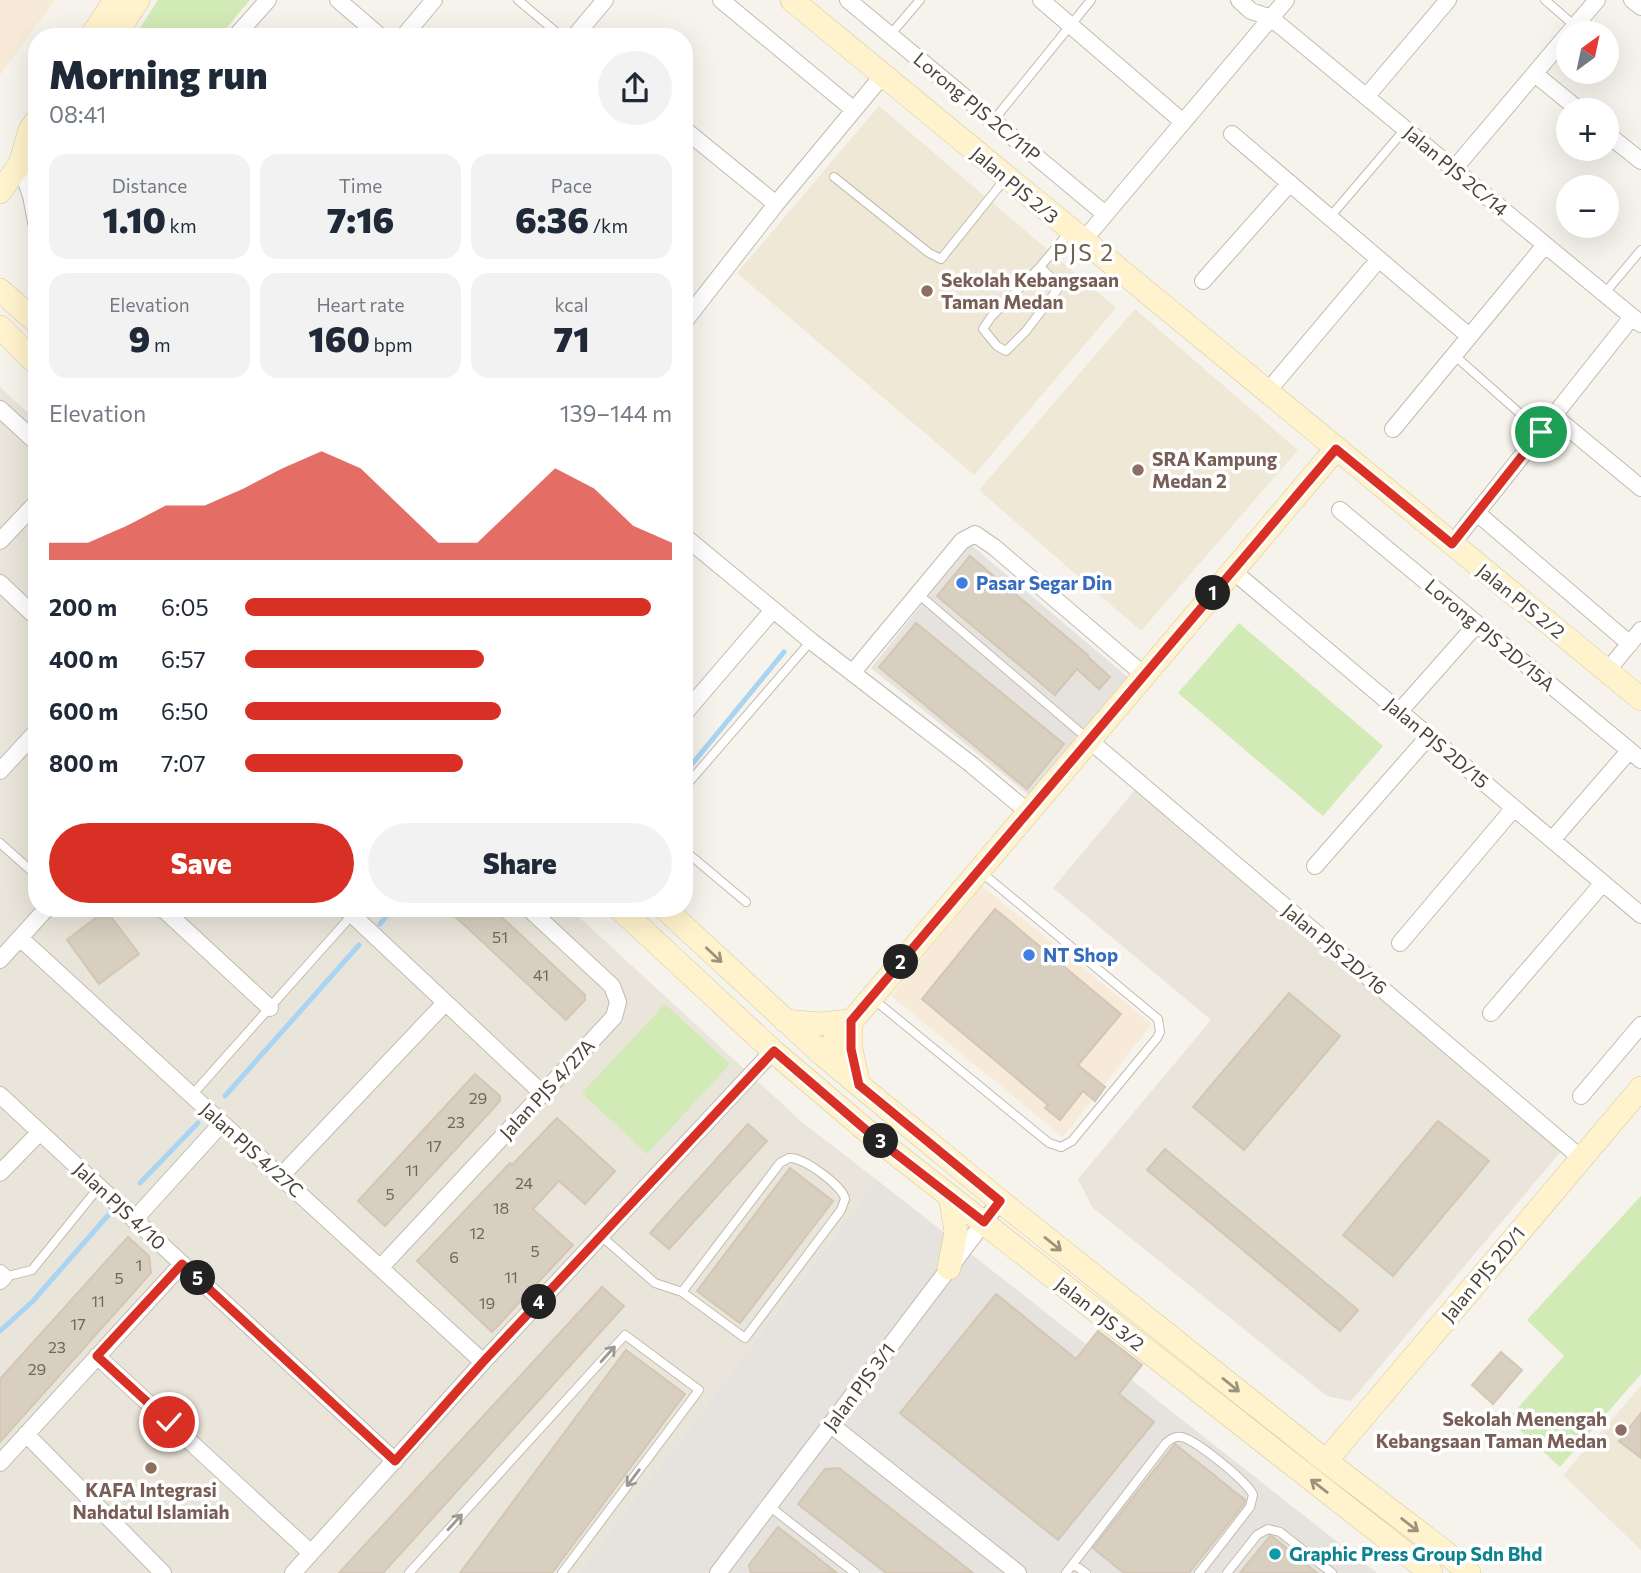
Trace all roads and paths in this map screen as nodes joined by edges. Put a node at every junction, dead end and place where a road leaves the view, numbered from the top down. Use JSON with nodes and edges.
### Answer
{"nodes":[{"id":1,"x":115,"y":0,"type":"edge"},
{"id":2,"x":138,"y":0,"type":"edge"},
{"id":3,"x":268,"y":0,"type":"edge"},
{"id":4,"x":338,"y":0,"type":"edge"},
{"id":5,"x":434,"y":0,"type":"edge"},
{"id":6,"x":518,"y":0,"type":"edge"},
{"id":7,"x":605,"y":0,"type":"edge"},
{"id":8,"x":722,"y":0,"type":"edge"},
{"id":9,"x":792,"y":0,"type":"edge"},
{"id":10,"x":848,"y":0,"type":"edge"},
{"id":11,"x":919,"y":0,"type":"edge"},
{"id":12,"x":1041,"y":0,"type":"edge"},
{"id":13,"x":1090,"y":0,"type":"edge"},
{"id":14,"x":1239,"y":0,"type":"edge"},
{"id":15,"x":1286,"y":0,"type":"edge"},
{"id":16,"x":1448,"y":0,"type":"edge"},
{"id":17,"x":1545,"y":0,"type":"edge"},
{"id":18,"x":1597,"y":0,"type":"edge"},
{"id":19,"x":1632,"y":0,"type":"edge"},
{"id":20,"x":1641,"y":7,"type":"edge"},
{"id":21,"x":1271,"y":18,"type":"junction"},
{"id":22,"x":1563,"y":21,"type":"edge"},
{"id":23,"x":1579,"y":21,"type":"edge"},
{"id":24,"x":1070,"y":25,"type":"junction"},
{"id":25,"x":97,"y":28,"type":"edge"},
{"id":26,"x":120,"y":28,"type":"edge"},
{"id":27,"x":244,"y":28,"type":"edge"},
{"id":28,"x":371,"y":28,"type":"edge"},
{"id":29,"x":411,"y":28,"type":"edge"},
{"id":30,"x":551,"y":28,"type":"edge"},
{"id":31,"x":582,"y":28,"type":"edge"},
{"id":32,"x":890,"y":35,"type":"junction"},
{"id":33,"x":1556,"y":49,"type":"edge"},
{"id":34,"x":1535,"y":74,"type":"junction"},
{"id":35,"x":883,"y":75,"type":"junction"},
{"id":36,"x":1366,"y":97,"type":"junction"},
{"id":37,"x":1564,"y":98,"type":"edge"},
{"id":38,"x":854,"y":110,"type":"junction"},
{"id":39,"x":993,"y":121,"type":"junction"},
{"id":40,"x":1183,"y":121,"type":"junction"},
{"id":41,"x":1405,"y":129,"type":"junction"},
{"id":42,"x":1232,"y":134,"type":"dead end"},
{"id":43,"x":693,"y":136,"type":"edge"},
{"id":44,"x":1619,"y":143,"type":"edge"},
{"id":45,"x":28,"y":158,"type":"edge"},
{"id":46,"x":1641,"y":161,"type":"edge"},
{"id":47,"x":1454,"y":169,"type":"junction"},
{"id":48,"x":834,"y":177,"type":"dead end"},
{"id":49,"x":1007,"y":178,"type":"junction"},
{"id":50,"x":1290,"y":183,"type":"junction"},
{"id":51,"x":0,"y":192,"type":"edge"},
{"id":52,"x":776,"y":204,"type":"junction"},
{"id":53,"x":1105,"y":214,"type":"junction"},
{"id":54,"x":1330,"y":217,"type":"junction"},
{"id":55,"x":1077,"y":235,"type":"junction"},
{"id":56,"x":1545,"y":245,"type":"junction"},
{"id":57,"x":1641,"y":250,"type":"edge"},
{"id":58,"x":1379,"y":259,"type":"junction"},
{"id":59,"x":1040,"y":267,"type":"junction"},
{"id":60,"x":1203,"y":281,"type":"dead end"},
{"id":61,"x":0,"y":290,"type":"edge"},
{"id":62,"x":1604,"y":294,"type":"junction"},
{"id":63,"x":693,"y":310,"type":"edge"},
{"id":64,"x":28,"y":315,"type":"edge"},
{"id":65,"x":1637,"y":320,"type":"edge"},
{"id":66,"x":0,"y":327,"type":"edge"},
{"id":67,"x":0,"y":336,"type":"edge"},
{"id":68,"x":1469,"y":336,"type":"junction"},
{"id":69,"x":1454,"y":355,"type":"junction"},
{"id":70,"x":28,"y":356,"type":"edge"},
{"id":71,"x":28,"y":357,"type":"edge"},
{"id":72,"x":1267,"y":392,"type":"junction"},
{"id":73,"x":0,"y":409,"type":"edge"},
{"id":74,"x":1554,"y":416,"type":"junction"},
{"id":75,"x":1393,"y":429,"type":"dead end"},
{"id":76,"x":1541,"y":432,"type":"junction"},
{"id":77,"x":28,"y":435,"type":"edge"},
{"id":78,"x":1336,"y":449,"type":"junction"},
{"id":79,"x":1641,"y":488,"type":"edge"},
{"id":80,"x":1340,"y":510,"type":"dead end"},
{"id":81,"x":28,"y":511,"type":"edge"},
{"id":82,"x":1477,"y":513,"type":"junction"},
{"id":83,"x":0,"y":541,"type":"edge"},
{"id":84,"x":693,"y":543,"type":"edge"},
{"id":85,"x":1452,"y":544,"type":"junction"},
{"id":86,"x":1233,"y":571,"type":"junction"},
{"id":87,"x":0,"y":583,"type":"edge"},
{"id":88,"x":917,"y":593,"type":"junction"},
{"id":89,"x":28,"y":609,"type":"edge"},
{"id":90,"x":773,"y":610,"type":"junction"},
{"id":91,"x":1477,"y":624,"type":"junction"},
{"id":92,"x":1641,"y":630,"type":"edge"},
{"id":93,"x":811,"y":641,"type":"junction"},
{"id":94,"x":1630,"y":644,"type":"junction"},
{"id":95,"x":1607,"y":671,"type":"junction"},
{"id":96,"x":853,"y":672,"type":"junction"},
{"id":97,"x":1144,"y":675,"type":"junction"},
{"id":98,"x":1641,"y":699,"type":"edge"},
{"id":99,"x":693,"y":703,"type":"edge"},
{"id":100,"x":1400,"y":711,"type":"junction"},
{"id":101,"x":1429,"y":736,"type":"junction"},
{"id":102,"x":28,"y":740,"type":"edge"},
{"id":103,"x":1089,"y":740,"type":"junction"},
{"id":104,"x":1635,"y":755,"type":"edge"},
{"id":105,"x":2,"y":765,"type":"edge"},
{"id":106,"x":693,"y":778,"type":"edge"},
{"id":107,"x":1514,"y":808,"type":"junction"},
{"id":108,"x":1028,"y":812,"type":"junction"},
{"id":109,"x":1552,"y":840,"type":"junction"},
{"id":110,"x":0,"y":843,"type":"edge"},
{"id":111,"x":693,"y":858,"type":"edge"},
{"id":112,"x":1315,"y":866,"type":"dead end"},
{"id":113,"x":28,"y":868,"type":"edge"},
{"id":114,"x":978,"y":870,"type":"junction"},
{"id":115,"x":1603,"y":883,"type":"junction"},
{"id":116,"x":746,"y":902,"type":"dead end"},
{"id":117,"x":1641,"y":915,"type":"edge"},
{"id":118,"x":39,"y":917,"type":"edge"},
{"id":119,"x":172,"y":917,"type":"edge"},
{"id":120,"x":345,"y":917,"type":"edge"},
{"id":121,"x":354,"y":917,"type":"edge"},
{"id":122,"x":538,"y":917,"type":"edge"},
{"id":123,"x":629,"y":917,"type":"edge"},
{"id":124,"x":674,"y":917,"type":"edge"},
{"id":125,"x":20,"y":938,"type":"junction"},
{"id":126,"x":1399,"y":943,"type":"dead end"},
{"id":127,"x":0,"y":960,"type":"edge"},
{"id":128,"x":871,"y":997,"type":"junction"},
{"id":129,"x":444,"y":1003,"type":"junction"},
{"id":130,"x":270,"y":1008,"type":"junction"},
{"id":131,"x":1491,"y":1013,"type":"dead end"},
{"id":132,"x":785,"y":1021,"type":"junction"},
{"id":133,"x":851,"y":1021,"type":"junction"},
{"id":134,"x":1641,"y":1025,"type":"edge"},
{"id":135,"x":774,"y":1051,"type":"junction"},
{"id":136,"x":823,"y":1055,"type":"junction"},
{"id":137,"x":859,"y":1085,"type":"junction"},
{"id":138,"x":1641,"y":1088,"type":"edge"},
{"id":139,"x":543,"y":1094,"type":"junction"},
{"id":140,"x":0,"y":1095,"type":"edge"},
{"id":141,"x":192,"y":1095,"type":"junction"},
{"id":142,"x":1581,"y":1096,"type":"dead end"},
{"id":143,"x":222,"y":1123,"type":"junction"},
{"id":144,"x":40,"y":1132,"type":"junction"},
{"id":145,"x":1581,"y":1158,"type":"junction"},
{"id":146,"x":0,"y":1173,"type":"edge"},
{"id":147,"x":281,"y":1176,"type":"junction"},
{"id":148,"x":99,"y":1187,"type":"junction"},
{"id":149,"x":950,"y":1196,"type":"junction"},
{"id":150,"x":1000,"y":1201,"type":"junction"},
{"id":151,"x":134,"y":1220,"type":"junction"},
{"id":152,"x":984,"y":1222,"type":"junction"},
{"id":153,"x":601,"y":1236,"type":"junction"},
{"id":154,"x":182,"y":1264,"type":"junction"},
{"id":155,"x":380,"y":1268,"type":"junction"},
{"id":156,"x":949,"y":1268,"type":"junction"},
{"id":157,"x":1,"y":1277,"type":"edge"},
{"id":158,"x":682,"y":1292,"type":"junction"},
{"id":159,"x":97,"y":1356,"type":"junction"},
{"id":160,"x":483,"y":1362,"type":"junction"},
{"id":161,"x":830,"y":1424,"type":"junction"},
{"id":162,"x":26,"y":1434,"type":"junction"},
{"id":163,"x":395,"y":1461,"type":"junction"},
{"id":164,"x":1326,"y":1461,"type":"junction"},
{"id":165,"x":0,"y":1463,"type":"edge"},
{"id":166,"x":769,"y":1506,"type":"junction"},
{"id":167,"x":311,"y":1553,"type":"junction"},
{"id":168,"x":1073,"y":1564,"type":"junction"},
{"id":169,"x":1007,"y":1570,"type":"edge"},
{"id":170,"x":163,"y":1573,"type":"edge"},
{"id":171,"x":293,"y":1573,"type":"edge"},
{"id":172,"x":410,"y":1573,"type":"edge"},
{"id":173,"x":562,"y":1573,"type":"edge"},
{"id":174,"x":718,"y":1573,"type":"edge"},
{"id":175,"x":855,"y":1573,"type":"edge"},
{"id":176,"x":1066,"y":1573,"type":"edge"},
{"id":177,"x":1086,"y":1573,"type":"edge"},
{"id":178,"x":1199,"y":1573,"type":"edge"},
{"id":179,"x":1227,"y":1573,"type":"edge"},
{"id":180,"x":1332,"y":1573,"type":"edge"},
{"id":181,"x":1431,"y":1573,"type":"edge"},
{"id":182,"x":1469,"y":1573,"type":"edge"}],
"edges":[{"from":1,"to":25,"type":"main road"},
{"from":2,"to":26,"type":"main road"},
{"from":3,"to":27,"type":"street"},
{"from":4,"to":28,"type":"street"},
{"from":5,"to":29,"type":"street"},
{"from":6,"to":30,"type":"lane"},
{"from":7,"to":31,"type":"street"},
{"from":8,"to":38,"type":"street"},
{"from":9,"to":35,"type":"main road","name":"Jalan PJS 2/3"},
{"from":10,"to":32,"type":"street","name":"Lorong PJS 2C/11P"},
{"from":11,"to":32,"type":"lane"},
{"from":12,"to":24,"type":"street"},
{"from":13,"to":24,"type":"lane"},
{"from":14,"to":21,"type":"street","name":"Jalan PJS 2C/14"},
{"from":15,"to":21,"type":"street"},
{"from":16,"to":36,"type":"street"},
{"from":17,"to":22,"type":"lane"},
{"from":18,"to":23,"type":"street"},
{"from":19,"to":20,"type":"street"},
{"from":21,"to":36,"type":"street","name":"Jalan PJS 2C/14"},
{"from":21,"to":40,"type":"street"},
{"from":24,"to":39,"type":"lane"},
{"from":24,"to":40,"type":"street"},
{"from":32,"to":39,"type":"street","name":"Lorong PJS 2C/11P"},
{"from":33,"to":34,"type":"street"},
{"from":34,"to":37,"type":"street"},
{"from":34,"to":47,"type":"street"},
{"from":35,"to":38,"type":"street"},
{"from":35,"to":49,"type":"main road","name":"Jalan PJS 2/3"},
{"from":36,"to":41,"type":"street","name":"Jalan PJS 2C/14"},
{"from":38,"to":52,"type":"street"},
{"from":39,"to":53,"type":"street","name":"Lorong PJS 2C/11P"},
{"from":40,"to":53,"type":"street"},
{"from":41,"to":47,"type":"street","name":"Jalan PJS 2C/14"},
{"from":41,"to":54,"type":"lane"},
{"from":42,"to":50,"type":"street"},
{"from":43,"to":52,"type":"street"},
{"from":44,"to":46,"type":"street"},
{"from":45,"to":51,"type":"main road"},
{"from":47,"to":56,"type":"street","name":"Jalan PJS 2C/14"},
{"from":48,"to":49,"type":"lane"},
{"from":49,"to":55,"type":"main road","name":"Jalan PJS 2/3"},
{"from":50,"to":54,"type":"street"},
{"from":50,"to":60,"type":"street"},
{"from":52,"to":63,"type":"street"},
{"from":53,"to":55,"type":"street"},
{"from":54,"to":58,"type":"street"},
{"from":55,"to":59,"type":"lane"},
{"from":55,"to":72,"type":"main road","name":"Jalan PJS 2/3"},
{"from":56,"to":62,"type":"street","name":"Jalan PJS 2C/14"},
{"from":56,"to":68,"type":"street"},
{"from":57,"to":62,"type":"lane"},
{"from":58,"to":68,"type":"street"},
{"from":58,"to":72,"type":"street"},
{"from":59,"to":59,"type":"lane"},
{"from":61,"to":64,"type":"main road"},
{"from":62,"to":65,"type":"street","name":"Jalan PJS 2C/14"},
{"from":65,"to":74,"type":"street"},
{"from":66,"to":70,"type":"main road"},
{"from":67,"to":71,"type":"main road"},
{"from":68,"to":69,"type":"street"},
{"from":69,"to":75,"type":"street"},
{"from":69,"to":76,"type":"lane"},
{"from":72,"to":78,"type":"main road","name":"Jalan PJS 2/3"},
{"from":73,"to":77,"type":"street"},
{"from":74,"to":76,"type":"street"},
{"from":74,"to":79,"type":"street"},
{"from":76,"to":82,"type":"street"},
{"from":78,"to":85,"type":"main road","name":"Jalan PJS 2/2"},
{"from":78,"to":86,"type":"main road"},
{"from":80,"to":91,"type":"street","name":"Lorong PJS 2D/15A"},
{"from":81,"to":83,"type":"street"},
{"from":82,"to":85,"type":"street"},
{"from":82,"to":94,"type":"street"},
{"from":84,"to":90,"type":"street"},
{"from":85,"to":95,"type":"main road","name":"Jalan PJS 2/2"},
{"from":86,"to":97,"type":"main road"},
{"from":86,"to":100,"type":"street","name":"Jalan PJS 2D/15"},
{"from":87,"to":89,"type":"street"},
{"from":88,"to":96,"type":"street"},
{"from":88,"to":97,"type":"street"},
{"from":88,"to":103,"type":"lane"},
{"from":90,"to":93,"type":"street"},
{"from":90,"to":99,"type":"street"},
{"from":91,"to":100,"type":"street"},
{"from":91,"to":104,"type":"street","name":"Lorong PJS 2D/15A"},
{"from":92,"to":94,"type":"street"},
{"from":93,"to":96,"type":"street"},
{"from":93,"to":106,"type":"lane"},
{"from":94,"to":95,"type":"street"},
{"from":95,"to":98,"type":"main road","name":"Jalan PJS 2/2"},
{"from":96,"to":108,"type":"street"},
{"from":97,"to":103,"type":"main road"},
{"from":100,"to":101,"type":"street","name":"Jalan PJS 2D/15"},
{"from":101,"to":107,"type":"street","name":"Jalan PJS 2D/15"},
{"from":101,"to":112,"type":"street"},
{"from":102,"to":105,"type":"street"},
{"from":103,"to":108,"type":"main road"},
{"from":103,"to":145,"type":"street","name":"Jalan PJS 2D/16"},
{"from":104,"to":109,"type":"street"},
{"from":107,"to":109,"type":"street","name":"Jalan PJS 2D/15"},
{"from":107,"to":126,"type":"street"},
{"from":108,"to":114,"type":"main road"},
{"from":109,"to":115,"type":"street","name":"Jalan PJS 2D/15"},
{"from":110,"to":113,"type":"lane"},
{"from":111,"to":116,"type":"lane"},
{"from":114,"to":128,"type":"main road"},
{"from":114,"to":128,"type":"lane"},
{"from":115,"to":117,"type":"street","name":"Jalan PJS 2D/15"},
{"from":115,"to":131,"type":"street"},
{"from":118,"to":125,"type":"street"},
{"from":119,"to":130,"type":"street"},
{"from":120,"to":130,"type":"lane"},
{"from":121,"to":129,"type":"street"},
{"from":122,"to":139,"type":"street","name":"Jalan PJS 4/27A"},
{"from":123,"to":135,"type":"main road"},
{"from":124,"to":132,"type":"main road","one_way":true},
{"from":125,"to":127,"type":"street"},
{"from":125,"to":141,"type":"street","name":"Jalan PJS 4/27C"},
{"from":128,"to":133,"type":"main road"},
{"from":129,"to":139,"type":"street"},
{"from":129,"to":147,"type":"street"},
{"from":130,"to":141,"type":"lane"},
{"from":132,"to":133,"type":"main road"},
{"from":132,"to":136,"type":"main road"},
{"from":133,"to":136,"type":"main road"},
{"from":133,"to":137,"type":"main road"},
{"from":134,"to":142,"type":"street"},
{"from":135,"to":149,"type":"main road","name":"Jalan PJS 3/2"},
{"from":135,"to":153,"type":"street"},
{"from":136,"to":137,"type":"main road","name":"Jalan PJS 3/2"},
{"from":137,"to":150,"type":"main road","name":"Jalan PJS 3/2"},
{"from":138,"to":145,"type":"main road","name":"Jalan PJS 2D/1"},
{"from":139,"to":155,"type":"street","name":"Jalan PJS 4/27A"},
{"from":140,"to":144,"type":"street","name":"Jalan PJS 4/10"},
{"from":141,"to":143,"type":"street","name":"Jalan PJS 4/27C"},
{"from":143,"to":147,"type":"street","name":"Jalan PJS 4/27C"},
{"from":143,"to":151,"type":"street"},
{"from":144,"to":146,"type":"street"},
{"from":144,"to":148,"type":"street","name":"Jalan PJS 4/10"},
{"from":145,"to":164,"type":"main road","name":"Jalan PJS 2D/1"},
{"from":147,"to":155,"type":"street","name":"Jalan PJS 4/27C"},
{"from":148,"to":151,"type":"street","name":"Jalan PJS 4/10"},
{"from":148,"to":157,"type":"lane"},
{"from":149,"to":152,"type":"main road","name":"Jalan PJS 3/2"},
{"from":149,"to":156,"type":"main road"},
{"from":150,"to":152,"type":"street","name":"Jalan PJS 3/1"},
{"from":150,"to":164,"type":"main road","name":"Jalan PJS 3/2","one_way":true},
{"from":151,"to":154,"type":"street","name":"Jalan PJS 4/10"},
{"from":152,"to":156,"type":"street","name":"Jalan PJS 3/1"},
{"from":181,"to":152,"type":"main road","name":"Jalan PJS 3/2","one_way":true},
{"from":153,"to":158,"type":"lane"},
{"from":153,"to":160,"type":"street"},
{"from":154,"to":159,"type":"street"},
{"from":154,"to":163,"type":"street","name":"Jalan PJS 4/10"},
{"from":155,"to":160,"type":"street","name":"Jalan PJS 4/27C"},
{"from":156,"to":161,"type":"street","name":"Jalan PJS 3/1"},
{"from":158,"to":158,"type":"lane"},
{"from":159,"to":162,"type":"street"},
{"from":159,"to":167,"type":"street"},
{"from":160,"to":163,"type":"street"},
{"from":161,"to":166,"type":"street","name":"Jalan PJS 3/1"},
{"from":161,"to":169,"type":"street"},
{"from":162,"to":165,"type":"street"},
{"from":162,"to":170,"type":"street"},
{"from":163,"to":167,"type":"street"},
{"from":164,"to":182,"type":"main road","name":"Jalan PJS 3/2","one_way":true},
{"from":166,"to":174,"type":"street","name":"Jalan PJS 3/1"},
{"from":166,"to":175,"type":"lane"},
{"from":167,"to":171,"type":"street"},
{"from":168,"to":176,"type":"lane"},
{"from":168,"to":177,"type":"lane"},
{"from":168,"to":178,"type":"lane"},
{"from":172,"to":173,"type":"lane","one_way":true},
{"from":179,"to":180,"type":"lane"}]}
